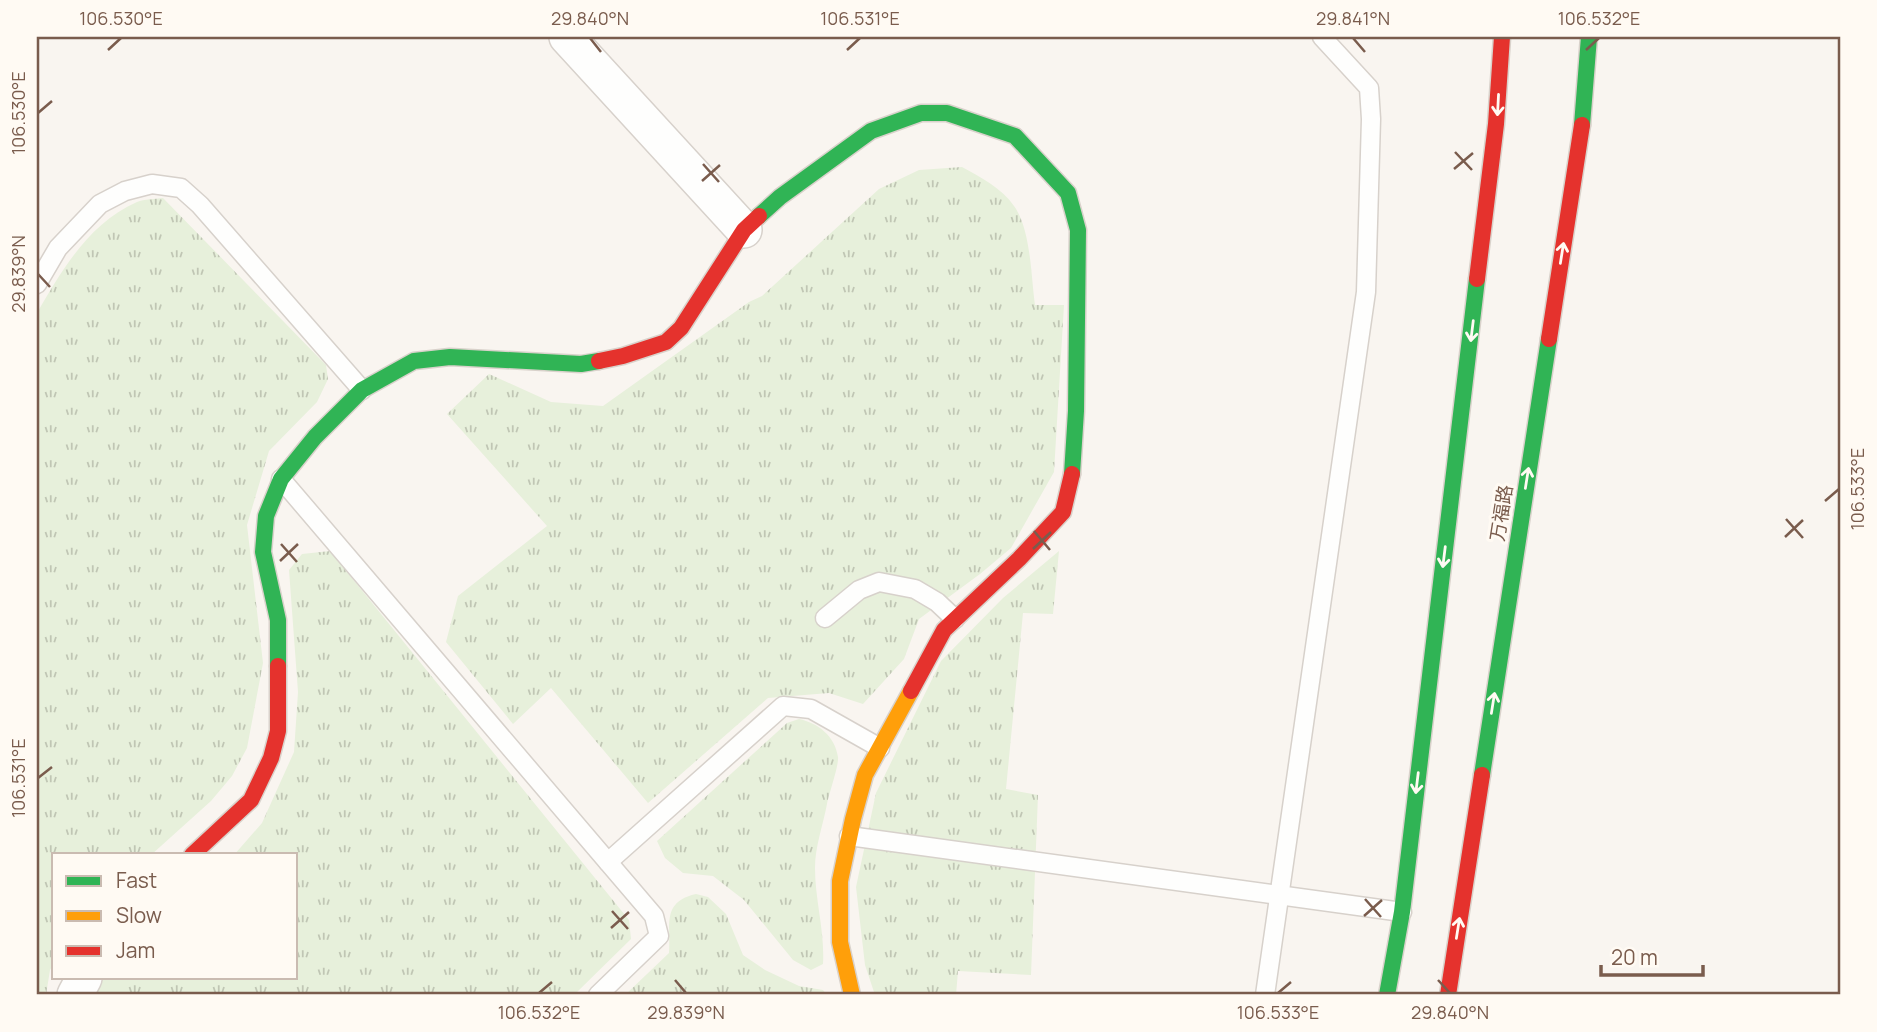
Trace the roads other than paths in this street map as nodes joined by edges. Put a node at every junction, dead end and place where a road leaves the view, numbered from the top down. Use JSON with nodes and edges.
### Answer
{"nodes":[{"id":1,"x":567,"y":37,"type":"edge"},
{"id":2,"x":1322,"y":37,"type":"edge"},
{"id":3,"x":1502,"y":37,"type":"edge"},
{"id":4,"x":1589,"y":37,"type":"edge"},
{"id":5,"x":744,"y":230,"type":"junction"},
{"id":6,"x":37,"y":284,"type":"edge"},
{"id":7,"x":362,"y":390,"type":"junction"},
{"id":8,"x":281,"y":479,"type":"junction"},
{"id":9,"x":825,"y":618,"type":"dead end"},
{"id":10,"x":955,"y":619,"type":"junction"},
{"id":11,"x":880,"y":748,"type":"junction"},
{"id":12,"x":849,"y":836,"type":"junction"},
{"id":13,"x":194,"y":853,"type":"edge"},
{"id":14,"x":608,"y":862,"type":"junction"},
{"id":15,"x":1279,"y":895,"type":"junction"},
{"id":16,"x":1402,"y":912,"type":"junction"},
{"id":17,"x":84,"y":979,"type":"edge"},
{"id":18,"x":75,"y":995,"type":"edge"},
{"id":19,"x":598,"y":995,"type":"edge"},
{"id":20,"x":852,"y":995,"type":"edge"},
{"id":21,"x":1265,"y":995,"type":"edge"},
{"id":22,"x":1387,"y":995,"type":"edge"},
{"id":23,"x":1448,"y":995,"type":"edge"}],
"edges":[{"from":1,"to":5,"type":"street"},
{"from":2,"to":15,"type":"lane"},
{"from":3,"to":16,"type":"street","one_way":true},
{"from":23,"to":4,"type":"street","name":"万福路","one_way":true},
{"from":5,"to":7,"type":"street"},
{"from":5,"to":10,"type":"street"},
{"from":6,"to":7,"type":"lane"},
{"from":7,"to":8,"type":"street"},
{"from":8,"to":13,"type":"street"},
{"from":8,"to":14,"type":"lane"},
{"from":9,"to":10,"type":"lane"},
{"from":10,"to":11,"type":"street"},
{"from":11,"to":12,"type":"street"},
{"from":11,"to":14,"type":"lane"},
{"from":12,"to":15,"type":"lane"},
{"from":12,"to":20,"type":"street"},
{"from":14,"to":19,"type":"lane"},
{"from":15,"to":16,"type":"lane"},
{"from":15,"to":21,"type":"lane"},
{"from":16,"to":22,"type":"street"},
{"from":17,"to":18,"type":"street"}]}
